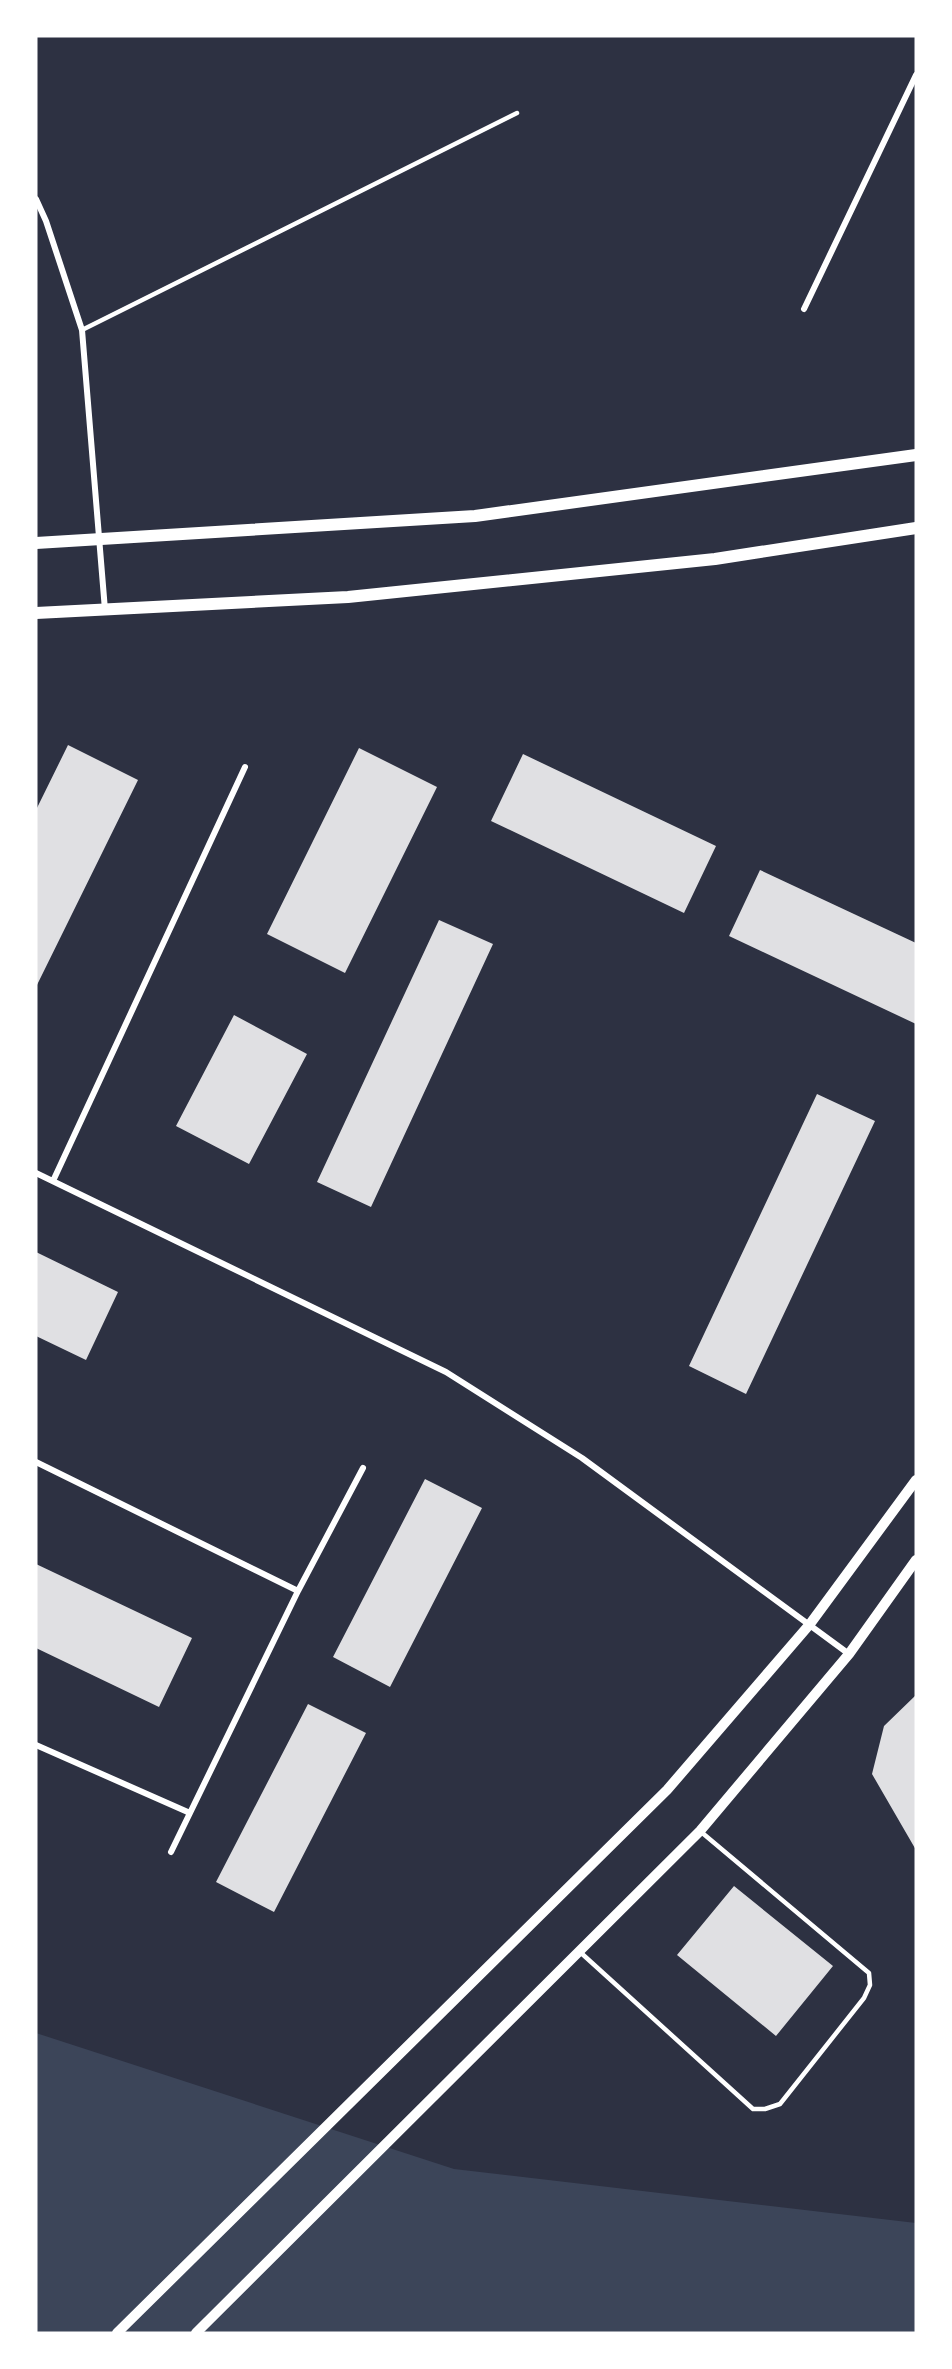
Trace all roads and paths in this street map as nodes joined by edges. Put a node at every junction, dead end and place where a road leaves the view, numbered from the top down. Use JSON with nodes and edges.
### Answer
{"nodes":[{"id":1,"x":916,"y":75,"type":"edge"},
{"id":2,"x":517,"y":113,"type":"dead end"},
{"id":3,"x":36,"y":199,"type":"edge"},
{"id":4,"x":804,"y":309,"type":"dead end"},
{"id":5,"x":82,"y":330,"type":"junction"},
{"id":6,"x":916,"y":455,"type":"edge"},
{"id":7,"x":916,"y":528,"type":"edge"},
{"id":8,"x":100,"y":537,"type":"junction"},
{"id":9,"x":36,"y":543,"type":"edge"},
{"id":10,"x":105,"y":611,"type":"junction"},
{"id":11,"x":36,"y":613,"type":"edge"},
{"id":12,"x":245,"y":767,"type":"dead end"},
{"id":13,"x":36,"y":1173,"type":"edge"},
{"id":14,"x":53,"y":1181,"type":"junction"},
{"id":15,"x":36,"y":1462,"type":"edge"},
{"id":16,"x":363,"y":1468,"type":"dead end"},
{"id":17,"x":916,"y":1480,"type":"edge"},
{"id":18,"x":916,"y":1560,"type":"edge"},
{"id":19,"x":298,"y":1592,"type":"junction"},
{"id":20,"x":810,"y":1624,"type":"junction"},
{"id":21,"x":849,"y":1654,"type":"junction"},
{"id":22,"x":36,"y":1746,"type":"edge"},
{"id":23,"x":190,"y":1813,"type":"junction"},
{"id":24,"x":700,"y":1831,"type":"junction"},
{"id":25,"x":171,"y":1852,"type":"dead end"},
{"id":26,"x":580,"y":1952,"type":"junction"},
{"id":27,"x":117,"y":2333,"type":"edge"},
{"id":28,"x":196,"y":2333,"type":"edge"}],
"edges":[{"from":1,"to":4,"type":"street"},
{"from":2,"to":5,"type":"lane"},
{"from":3,"to":5,"type":"street"},
{"from":5,"to":8,"type":"street"},
{"from":6,"to":8,"type":"main road"},
{"from":7,"to":10,"type":"main road"},
{"from":8,"to":9,"type":"main road"},
{"from":8,"to":10,"type":"street"},
{"from":10,"to":11,"type":"main road"},
{"from":12,"to":14,"type":"street"},
{"from":13,"to":14,"type":"street"},
{"from":14,"to":20,"type":"street"},
{"from":15,"to":19,"type":"street"},
{"from":16,"to":19,"type":"street"},
{"from":17,"to":20,"type":"street"},
{"from":18,"to":21,"type":"street"},
{"from":19,"to":23,"type":"street"},
{"from":20,"to":21,"type":"street"},
{"from":20,"to":27,"type":"street"},
{"from":21,"to":24,"type":"street"},
{"from":22,"to":23,"type":"street"},
{"from":23,"to":25,"type":"street"},
{"from":24,"to":26,"type":"street"},
{"from":24,"to":26,"type":"lane"},
{"from":26,"to":28,"type":"street"}]}
